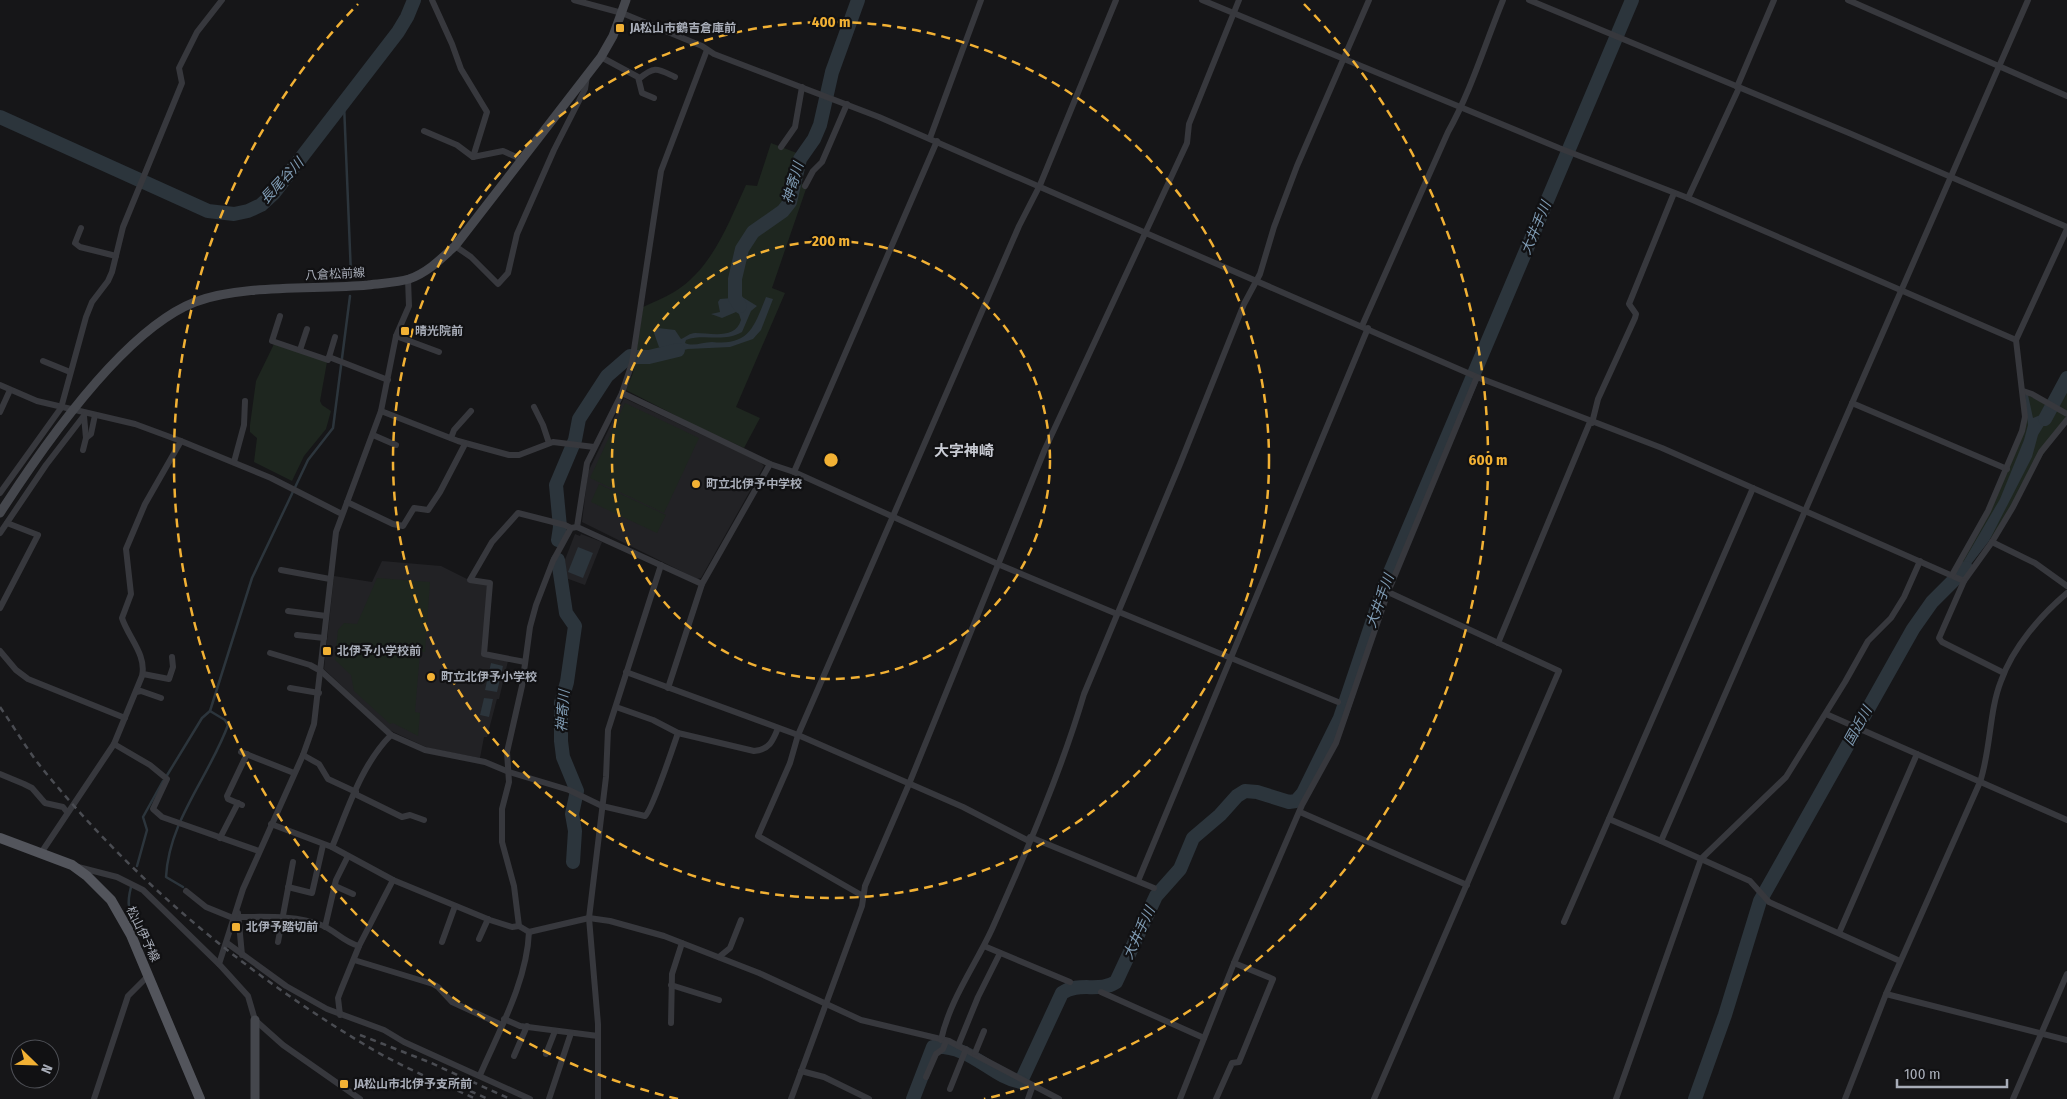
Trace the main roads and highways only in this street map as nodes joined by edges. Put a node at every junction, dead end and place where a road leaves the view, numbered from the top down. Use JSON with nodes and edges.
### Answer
{"nodes":[{"id":1,"x":626,"y":0,"type":"edge"},
{"id":2,"x":0,"y":513,"type":"edge"},
{"id":3,"x":0,"y":838,"type":"edge"},
{"id":4,"x":255,"y":1020,"type":"road end"},
{"id":5,"x":200,"y":1099,"type":"edge"},
{"id":6,"x":255,"y":1099,"type":"edge"}],
"edges":[{"from":1,"to":2,"type":"main road","name":"八倉松前線"},
{"from":3,"to":5,"type":"main road","name":"松山伊予線"},
{"from":4,"to":6,"type":"main road"}]}
